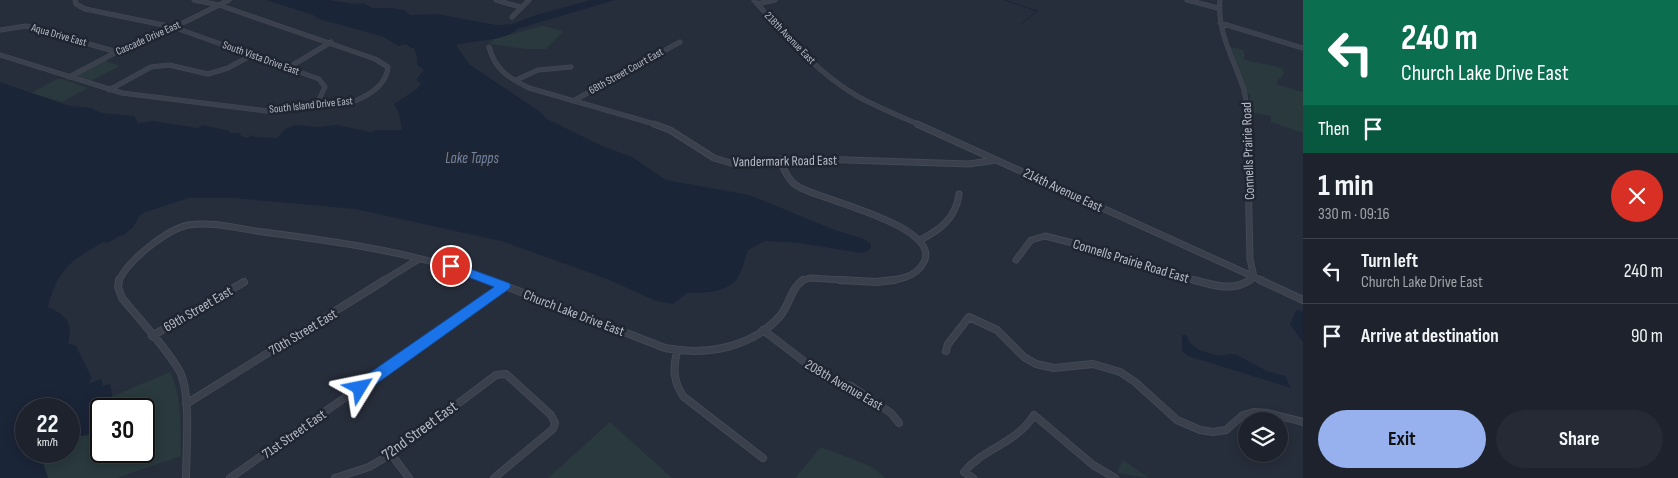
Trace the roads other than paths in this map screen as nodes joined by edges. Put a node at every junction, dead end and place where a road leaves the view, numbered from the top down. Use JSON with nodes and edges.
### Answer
{"nodes":[{"id":1,"x":75,"y":0,"type":"edge"},
{"id":2,"x":194,"y":0,"type":"edge"},
{"id":3,"x":229,"y":0,"type":"edge"},
{"id":4,"x":496,"y":0,"type":"edge"},
{"id":5,"x":530,"y":0,"type":"edge"},
{"id":6,"x":754,"y":0,"type":"edge"},
{"id":7,"x":775,"y":0,"type":"edge"},
{"id":8,"x":1187,"y":0,"type":"edge"},
{"id":9,"x":1220,"y":0,"type":"edge"},
{"id":10,"x":757,"y":4,"type":"junction"},
{"id":11,"x":219,"y":5,"type":"junction"},
{"id":12,"x":520,"y":7,"type":"junction"},
{"id":13,"x":1218,"y":8,"type":"junction"},
{"id":14,"x":512,"y":17,"type":"dead end"},
{"id":15,"x":1220,"y":23,"type":"junction"},
{"id":16,"x":173,"y":27,"type":"junction"},
{"id":17,"x":0,"y":30,"type":"edge"},
{"id":18,"x":331,"y":42,"type":"junction"},
{"id":19,"x":680,"y":42,"type":"dead end"},
{"id":20,"x":489,"y":47,"type":"dead end"},
{"id":21,"x":1303,"y":48,"type":"edge"},
{"id":22,"x":117,"y":52,"type":"junction"},
{"id":23,"x":0,"y":55,"type":"edge"},
{"id":24,"x":252,"y":55,"type":"junction"},
{"id":25,"x":571,"y":67,"type":"dead end"},
{"id":26,"x":288,"y":68,"type":"junction"},
{"id":27,"x":826,"y":75,"type":"joint"},
{"id":28,"x":69,"y":77,"type":"junction"},
{"id":29,"x":516,"y":80,"type":"junction"},
{"id":30,"x":109,"y":90,"type":"junction"},
{"id":31,"x":572,"y":101,"type":"junction"},
{"id":32,"x":316,"y":106,"type":"junction"},
{"id":33,"x":780,"y":159,"type":"junction"},
{"id":34,"x":996,"y":160,"type":"junction"},
{"id":35,"x":959,"y":194,"type":"dead end"},
{"id":36,"x":920,"y":240,"type":"junction"},
{"id":37,"x":419,"y":259,"type":"junction"},
{"id":38,"x":1016,"y":260,"type":"dead end"},
{"id":39,"x":1254,"y":277,"type":"junction"},
{"id":40,"x":244,"y":282,"type":"dead end"},
{"id":41,"x":504,"y":286,"type":"junction"},
{"id":42,"x":1303,"y":300,"type":"edge"},
{"id":43,"x":763,"y":330,"type":"junction"},
{"id":44,"x":152,"y":336,"type":"junction"},
{"id":45,"x":677,"y":351,"type":"junction"},
{"id":46,"x":946,"y":352,"type":"dead end"},
{"id":47,"x":186,"y":404,"type":"junction"},
{"id":48,"x":1303,"y":422,"type":"edge"},
{"id":49,"x":899,"y":423,"type":"dead end"},
{"id":50,"x":391,"y":454,"type":"junction"},
{"id":51,"x":763,"y":458,"type":"dead end"},
{"id":52,"x":186,"y":478,"type":"edge"},
{"id":53,"x":230,"y":478,"type":"edge"},
{"id":54,"x":335,"y":478,"type":"edge"},
{"id":55,"x":410,"y":478,"type":"edge"},
{"id":56,"x":494,"y":478,"type":"edge"},
{"id":57,"x":973,"y":478,"type":"edge"},
{"id":58,"x":1115,"y":478,"type":"edge"}],
"edges":[{"from":1,"to":16,"type":"street","name":"South Vista Drive East"},
{"from":2,"to":11,"type":"street","name":"South Island Drive East"},
{"from":3,"to":11,"type":"street","name":"Cascade Drive East"},
{"from":4,"to":12,"type":"street"},
{"from":5,"to":12,"type":"street"},
{"from":6,"to":10,"type":"street","name":"218th Avenue East"},
{"from":7,"to":10,"type":"street"},
{"from":8,"to":13,"type":"street"},
{"from":9,"to":13,"type":"street","name":"Connells Prairie Road"},
{"from":10,"to":27,"type":"street","name":"218th Avenue East"},
{"from":11,"to":16,"type":"street","name":"Cascade Drive East"},
{"from":11,"to":18,"type":"street","name":"South Island Drive East"},
{"from":12,"to":14,"type":"street"},
{"from":13,"to":15,"type":"street","name":"Connells Prairie Road"},
{"from":15,"to":21,"type":"street"},
{"from":15,"to":39,"type":"street","name":"Connells Prairie Road"},
{"from":16,"to":22,"type":"street","name":"Cascade Drive East"},
{"from":16,"to":24,"type":"street","name":"South Vista Drive East"},
{"from":17,"to":22,"type":"street","name":"Aqua Drive East"},
{"from":18,"to":26,"type":"street"},
{"from":18,"to":32,"type":"street","name":"South Island Drive East"},
{"from":19,"to":31,"type":"street","name":"68th Street Court East"},
{"from":20,"to":29,"type":"street","name":"Vandermark Road East"},
{"from":22,"to":28,"type":"street","name":"Cascade Drive East"},
{"from":23,"to":28,"type":"street","name":"South Island Drive East"},
{"from":24,"to":26,"type":"street","name":"South Vista Drive East"},
{"from":24,"to":30,"type":"street"},
{"from":25,"to":29,"type":"street"},
{"from":26,"to":32,"type":"street","name":"South Vista Drive East"},
{"from":27,"to":34,"type":"street","name":"214th Avenue East"},
{"from":28,"to":30,"type":"street","name":"South Island Drive East"},
{"from":29,"to":31,"type":"street","name":"Vandermark Road East"},
{"from":30,"to":32,"type":"street","name":"South Island Drive East"},
{"from":31,"to":33,"type":"street","name":"Vandermark Road East"},
{"from":33,"to":34,"type":"street","name":"Vandermark Road East"},
{"from":33,"to":36,"type":"street"},
{"from":34,"to":39,"type":"street","name":"214th Avenue East"},
{"from":35,"to":36,"type":"street"},
{"from":36,"to":43,"type":"street","name":"Church Lake Drive East"},
{"from":37,"to":41,"type":"street","name":"Church Lake Drive East"},
{"from":37,"to":44,"type":"street","name":"Church Lake Drive East"},
{"from":37,"to":47,"type":"street","name":"70th Street East"},
{"from":38,"to":39,"type":"street","name":"Connells Prairie Road East"},
{"from":39,"to":42,"type":"street","name":"214th Avenue East"},
{"from":40,"to":44,"type":"street","name":"69th Street East"},
{"from":41,"to":45,"type":"street","name":"Church Lake Drive East"},
{"from":41,"to":53,"type":"street","name":"71st Street East"},
{"from":43,"to":45,"type":"street","name":"Church Lake Drive East"},
{"from":43,"to":49,"type":"street","name":"208th Avenue East"},
{"from":44,"to":47,"type":"street","name":"Church Lake Drive East"},
{"from":45,"to":51,"type":"street"},
{"from":46,"to":48,"type":"street"},
{"from":47,"to":52,"type":"street","name":"Church Lake Drive East"},
{"from":50,"to":54,"type":"street","name":"72nd Street East"},
{"from":50,"to":55,"type":"street"},
{"from":50,"to":56,"type":"street","name":"72nd Street East"},
{"from":57,"to":58,"type":"street"}]}
